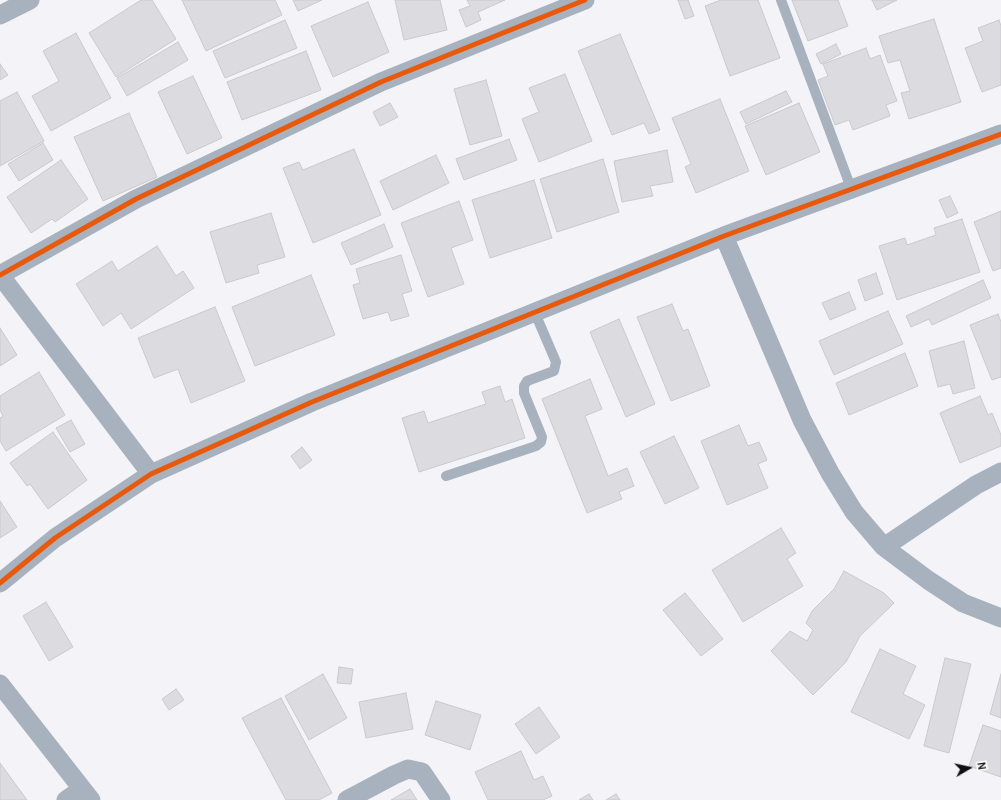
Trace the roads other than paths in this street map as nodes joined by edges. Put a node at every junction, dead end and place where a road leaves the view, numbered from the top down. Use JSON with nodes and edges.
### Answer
{"nodes":[{"id":1,"x":30,"y":0,"type":"edge"},
{"id":2,"x":585,"y":0,"type":"edge"},
{"id":3,"x":781,"y":0,"type":"edge"},
{"id":4,"x":0,"y":15,"type":"edge"},
{"id":5,"x":1001,"y":134,"type":"edge"},
{"id":6,"x":851,"y":188,"type":"junction"},
{"id":7,"x":724,"y":236,"type":"junction"},
{"id":8,"x":0,"y":275,"type":"edge"},
{"id":9,"x":536,"y":313,"type":"junction"},
{"id":10,"x":1001,"y":472,"type":"edge"},
{"id":11,"x":151,"y":474,"type":"junction"},
{"id":12,"x":446,"y":476,"type":"dead end"},
{"id":13,"x":884,"y":547,"type":"junction"},
{"id":14,"x":0,"y":583,"type":"edge"},
{"id":15,"x":1001,"y":618,"type":"edge"},
{"id":16,"x":0,"y":684,"type":"edge"},
{"id":17,"x":87,"y":794,"type":"edge"},
{"id":18,"x":66,"y":800,"type":"edge"},
{"id":19,"x":347,"y":800,"type":"edge"},
{"id":20,"x":441,"y":800,"type":"edge"}],
"edges":[{"from":1,"to":4,"type":"street"},
{"from":2,"to":8,"type":"street"},
{"from":3,"to":6,"type":"lane"},
{"from":5,"to":6,"type":"street"},
{"from":6,"to":7,"type":"street"},
{"from":7,"to":9,"type":"street"},
{"from":7,"to":13,"type":"street"},
{"from":8,"to":11,"type":"street"},
{"from":9,"to":11,"type":"street"},
{"from":9,"to":12,"type":"lane"},
{"from":10,"to":13,"type":"street"},
{"from":11,"to":14,"type":"street"},
{"from":13,"to":15,"type":"street"},
{"from":16,"to":17,"type":"street"},
{"from":17,"to":18,"type":"street"},
{"from":19,"to":20,"type":"street"}]}
